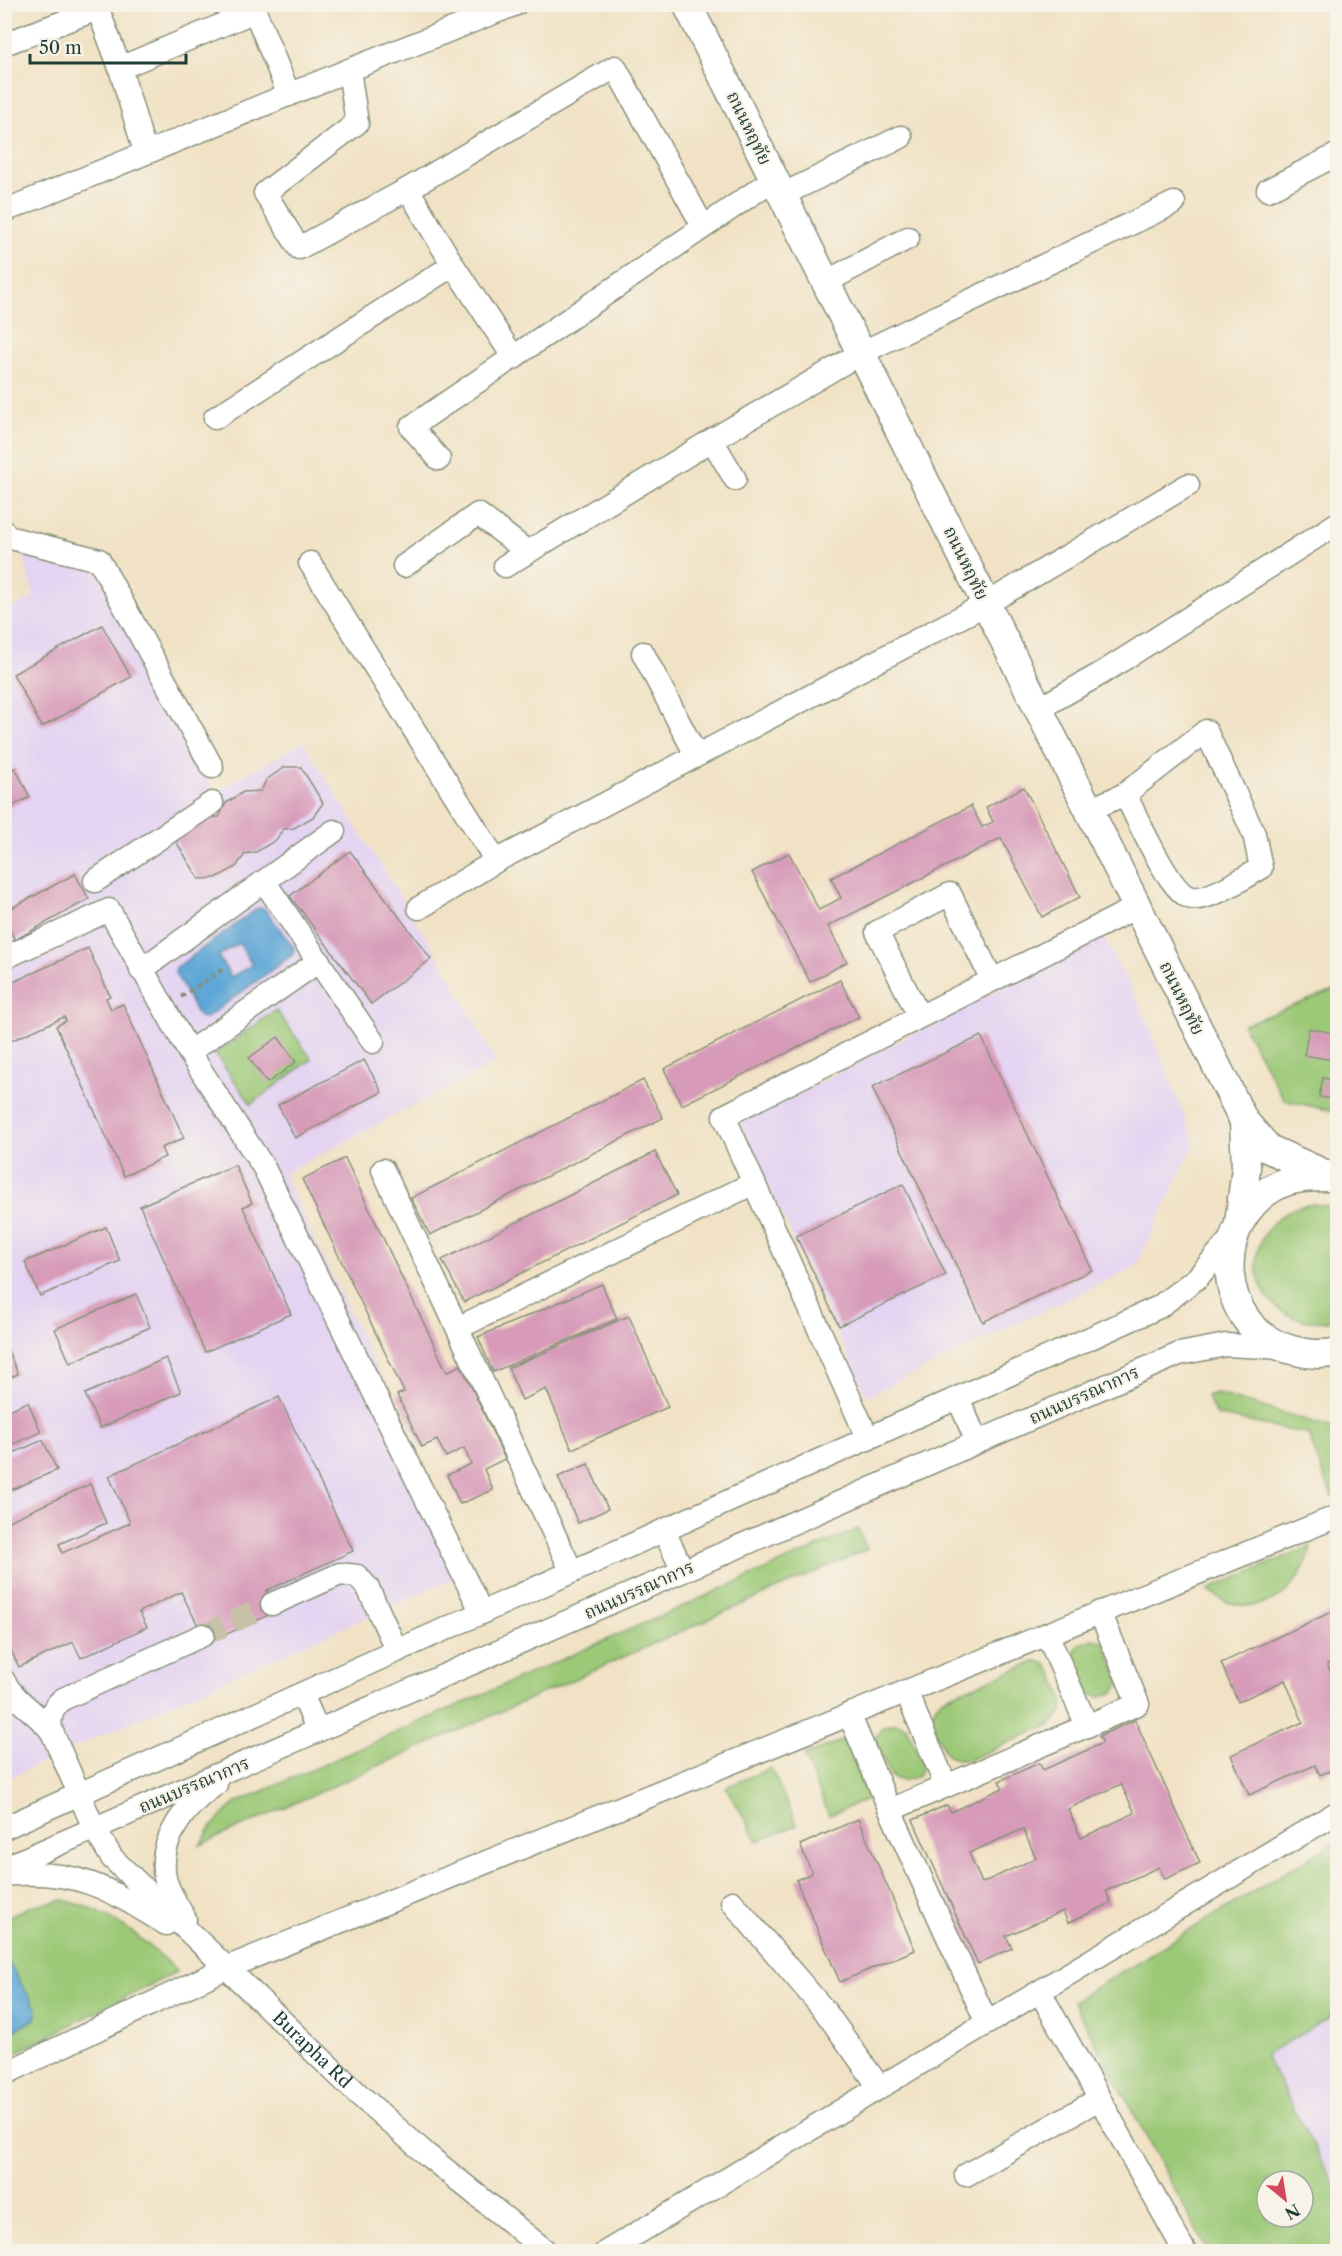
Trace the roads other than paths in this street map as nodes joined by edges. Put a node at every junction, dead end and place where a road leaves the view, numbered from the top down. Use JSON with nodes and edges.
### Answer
{"nodes":[{"id":1,"x":516,"y":4,"type":"edge"},
{"id":2,"x":687,"y":4,"type":"edge"},
{"id":3,"x":97,"y":7,"type":"edge"},
{"id":4,"x":254,"y":8,"type":"edge"},
{"id":5,"x":4,"y":44,"type":"edge"},
{"id":6,"x":120,"y":68,"type":"junction"},
{"id":7,"x":350,"y":70,"type":"junction"},
{"id":8,"x":289,"y":94,"type":"junction"},
{"id":9,"x":901,"y":137,"type":"dead end"},
{"id":10,"x":145,"y":153,"type":"junction"},
{"id":11,"x":1338,"y":154,"type":"edge"},
{"id":12,"x":778,"y":187,"type":"junction"},
{"id":13,"x":408,"y":189,"type":"junction"},
{"id":14,"x":1268,"y":190,"type":"dead end"},
{"id":15,"x":1174,"y":203,"type":"dead end"},
{"id":16,"x":4,"y":211,"type":"edge"},
{"id":17,"x":703,"y":226,"type":"junction"},
{"id":18,"x":908,"y":238,"type":"dead end"},
{"id":19,"x":453,"y":265,"type":"junction"},
{"id":20,"x":826,"y":282,"type":"junction"},
{"id":21,"x":861,"y":353,"type":"junction"},
{"id":22,"x":514,"y":358,"type":"junction"},
{"id":23,"x":215,"y":418,"type":"dead end"},
{"id":24,"x":711,"y":440,"type":"junction"},
{"id":25,"x":439,"y":459,"type":"dead end"},
{"id":26,"x":735,"y":479,"type":"dead end"},
{"id":27,"x":1188,"y":485,"type":"dead end"},
{"id":28,"x":1338,"y":523,"type":"edge"},
{"id":29,"x":4,"y":532,"type":"edge"},
{"id":30,"x":528,"y":552,"type":"junction"},
{"id":31,"x":310,"y":563,"type":"dead end"},
{"id":32,"x":404,"y":566,"type":"dead end"},
{"id":33,"x":505,"y":566,"type":"dead end"},
{"id":34,"x":986,"y":604,"type":"junction"},
{"id":35,"x":643,"y":653,"type":"dead end"},
{"id":36,"x":1038,"y":709,"type":"junction"},
{"id":37,"x":696,"y":755,"type":"junction"},
{"id":38,"x":212,"y":767,"type":"dead end"},
{"id":39,"x":1125,"y":794,"type":"junction"},
{"id":40,"x":212,"y":803,"type":"dead end"},
{"id":41,"x":1089,"y":810,"type":"junction"},
{"id":42,"x":334,"y":831,"type":"dead end"},
{"id":43,"x":496,"y":861,"type":"junction"},
{"id":44,"x":95,"y":881,"type":"dead end"},
{"id":45,"x":264,"y":881,"type":"junction"},
{"id":46,"x":1137,"y":907,"type":"junction"},
{"id":47,"x":419,"y":908,"type":"dead end"},
{"id":48,"x":4,"y":958,"type":"edge"},
{"id":49,"x":319,"y":961,"type":"junction"},
{"id":50,"x":141,"y":970,"type":"junction"},
{"id":51,"x":992,"y":980,"type":"junction"},
{"id":52,"x":919,"y":1016,"type":"junction"},
{"id":53,"x":373,"y":1042,"type":"dead end"},
{"id":54,"x":189,"y":1052,"type":"junction"},
{"id":55,"x":1244,"y":1121,"type":"junction"},
{"id":56,"x":383,"y":1170,"type":"dead end"},
{"id":57,"x":1333,"y":1178,"type":"edge"},
{"id":58,"x":754,"y":1184,"type":"junction"},
{"id":59,"x":1237,"y":1228,"type":"junction"},
{"id":60,"x":458,"y":1328,"type":"junction"},
{"id":61,"x":1295,"y":1351,"type":"junction"},
{"id":62,"x":1338,"y":1352,"type":"edge"},
{"id":63,"x":1338,"y":1370,"type":"edge"},
{"id":64,"x":958,"y":1398,"type":"junction"},
{"id":65,"x":868,"y":1439,"type":"junction"},
{"id":66,"x":977,"y":1442,"type":"junction"},
{"id":67,"x":1338,"y":1516,"type":"edge"},
{"id":68,"x":664,"y":1531,"type":"junction"},
{"id":69,"x":683,"y":1571,"type":"junction"},
{"id":70,"x":572,"y":1572,"type":"junction"},
{"id":71,"x":272,"y":1604,"type":"tunnel mouth"},
{"id":72,"x":1100,"y":1612,"type":"junction"},
{"id":73,"x":482,"y":1613,"type":"junction"},
{"id":74,"x":1047,"y":1634,"type":"junction"},
{"id":75,"x":203,"y":1635,"type":"tunnel mouth"},
{"id":76,"x":397,"y":1651,"type":"junction"},
{"id":77,"x":4,"y":1681,"type":"edge"},
{"id":78,"x":906,"y":1691,"type":"junction"},
{"id":79,"x":302,"y":1694,"type":"junction"},
{"id":80,"x":849,"y":1714,"type":"junction"},
{"id":81,"x":1087,"y":1726,"type":"junction"},
{"id":82,"x":318,"y":1731,"type":"junction"},
{"id":83,"x":52,"y":1732,"type":"junction"},
{"id":84,"x":252,"y":1760,"type":"junction"},
{"id":85,"x":946,"y":1786,"type":"junction"},
{"id":86,"x":79,"y":1794,"type":"junction"},
{"id":87,"x":890,"y":1810,"type":"junction"},
{"id":88,"x":1338,"y":1812,"type":"edge"},
{"id":89,"x":6,"y":1823,"type":"edge"},
{"id":90,"x":94,"y":1828,"type":"junction"},
{"id":91,"x":4,"y":1868,"type":"edge"},
{"id":92,"x":4,"y":1875,"type":"edge"},
{"id":93,"x":732,"y":1902,"type":"dead end"},
{"id":94,"x":201,"y":1945,"type":"junction"},
{"id":95,"x":226,"y":1968,"type":"junction"},
{"id":96,"x":1040,"y":1992,"type":"junction"},
{"id":97,"x":987,"y":2023,"type":"junction"},
{"id":98,"x":4,"y":2074,"type":"edge"},
{"id":99,"x":880,"y":2088,"type":"junction"},
{"id":100,"x":1099,"y":2099,"type":"junction"},
{"id":101,"x":966,"y":2175,"type":"dead end"},
{"id":102,"x":548,"y":2252,"type":"edge"},
{"id":103,"x":606,"y":2252,"type":"edge"},
{"id":104,"x":1185,"y":2252,"type":"edge"}],
"edges":[{"from":1,"to":7,"type":"street"},
{"from":2,"to":12,"type":"main road","name":"ถนนหฤทัย"},
{"from":3,"to":5,"type":"street"},
{"from":3,"to":6,"type":"street"},
{"from":4,"to":6,"type":"street"},
{"from":4,"to":8,"type":"street"},
{"from":6,"to":10,"type":"street"},
{"from":7,"to":8,"type":"street"},
{"from":7,"to":13,"type":"street"},
{"from":8,"to":10,"type":"street"},
{"from":9,"to":12,"type":"street"},
{"from":10,"to":16,"type":"street"},
{"from":11,"to":14,"type":"street"},
{"from":12,"to":17,"type":"street"},
{"from":12,"to":20,"type":"main road","name":"ถนนหฤทัย"},
{"from":13,"to":17,"type":"street"},
{"from":13,"to":19,"type":"street"},
{"from":15,"to":21,"type":"street"},
{"from":17,"to":22,"type":"street"},
{"from":18,"to":20,"type":"street"},
{"from":19,"to":22,"type":"street"},
{"from":19,"to":23,"type":"street"},
{"from":20,"to":21,"type":"main road","name":"ถนนหฤทัย"},
{"from":21,"to":24,"type":"street"},
{"from":21,"to":34,"type":"main road","name":"ถนนหฤทัย"},
{"from":22,"to":25,"type":"street"},
{"from":24,"to":26,"type":"street"},
{"from":24,"to":30,"type":"street"},
{"from":27,"to":34,"type":"street"},
{"from":28,"to":36,"type":"street"},
{"from":29,"to":38,"type":"street"},
{"from":30,"to":32,"type":"street"},
{"from":30,"to":33,"type":"street"},
{"from":31,"to":43,"type":"street"},
{"from":34,"to":36,"type":"main road","name":"ถนนหฤทัย"},
{"from":34,"to":37,"type":"street"},
{"from":35,"to":37,"type":"street"},
{"from":36,"to":41,"type":"main road","name":"ถนนหฤทัย"},
{"from":37,"to":43,"type":"street"},
{"from":39,"to":39,"type":"street"},
{"from":39,"to":41,"type":"street"},
{"from":40,"to":44,"type":"street"},
{"from":41,"to":46,"type":"main road","name":"ถนนหฤทัย"},
{"from":42,"to":45,"type":"street"},
{"from":43,"to":47,"type":"street"},
{"from":45,"to":49,"type":"street"},
{"from":45,"to":50,"type":"street"},
{"from":46,"to":51,"type":"street"},
{"from":46,"to":55,"type":"main road","name":"ถนนหฤทัย"},
{"from":48,"to":50,"type":"street"},
{"from":49,"to":53,"type":"street"},
{"from":49,"to":54,"type":"street"},
{"from":50,"to":54,"type":"street"},
{"from":51,"to":52,"type":"street"},
{"from":51,"to":52,"type":"street"},
{"from":52,"to":58,"type":"street"},
{"from":54,"to":73,"type":"street"},
{"from":55,"to":57,"type":"main road","name":"ถนนหฤทัย"},
{"from":55,"to":59,"type":"main road","name":"ถนนหฤทัย"},
{"from":56,"to":60,"type":"street"},
{"from":57,"to":59,"type":"main road"},
{"from":58,"to":60,"type":"street"},
{"from":58,"to":65,"type":"street"},
{"from":59,"to":61,"type":"main road","name":"ถนนหฤทัย"},
{"from":59,"to":64,"type":"street","name":"ถนนบรรณาการ"},
{"from":60,"to":70,"type":"street"},
{"from":61,"to":62,"type":"main road"},
{"from":61,"to":63,"type":"main road"},
{"from":61,"to":66,"type":"street","name":"ถนนบรรณาการ"},
{"from":64,"to":65,"type":"street","name":"ถนนบรรณาการ"},
{"from":64,"to":66,"type":"street"},
{"from":65,"to":68,"type":"street","name":"ถนนบรรณาการ"},
{"from":66,"to":69,"type":"street","name":"ถนนบรรณาการ"},
{"from":67,"to":72,"type":"street"},
{"from":68,"to":69,"type":"street"},
{"from":68,"to":70,"type":"street","name":"ถนนบรรณาการ"},
{"from":69,"to":82,"type":"street","name":"ถนนบรรณาการ"},
{"from":70,"to":73,"type":"street","name":"ถนนบรรณาการ"},
{"from":71,"to":76,"type":"street"},
{"from":72,"to":74,"type":"street"},
{"from":72,"to":81,"type":"street"},
{"from":73,"to":76,"type":"street","name":"ถนนบรรณาการ"},
{"from":74,"to":78,"type":"street"},
{"from":74,"to":81,"type":"street"},
{"from":75,"to":83,"type":"street"},
{"from":76,"to":79,"type":"street","name":"ถนนบรรณาการ"},
{"from":77,"to":83,"type":"street"},
{"from":78,"to":80,"type":"street"},
{"from":78,"to":85,"type":"street"},
{"from":79,"to":82,"type":"street"},
{"from":79,"to":86,"type":"street","name":"ถนนบรรณาการ"},
{"from":80,"to":87,"type":"street"},
{"from":80,"to":95,"type":"street"},
{"from":81,"to":85,"type":"street"},
{"from":82,"to":84,"type":"street","name":"ถนนบรรณาการ"},
{"from":83,"to":86,"type":"street","name":"Burapha Rd"},
{"from":84,"to":90,"type":"street","name":"ถนนบรรณาการ"},
{"from":84,"to":94,"type":"street"},
{"from":85,"to":87,"type":"street"},
{"from":86,"to":89,"type":"street","name":"ถนนบรรณาการ"},
{"from":86,"to":90,"type":"street","name":"Burapha Rd"},
{"from":87,"to":97,"type":"street"},
{"from":88,"to":96,"type":"street"},
{"from":90,"to":91,"type":"street","name":"ถนนบรรณาการ"},
{"from":90,"to":94,"type":"street","name":"Burapha Rd"},
{"from":92,"to":94,"type":"street"},
{"from":93,"to":99,"type":"street"},
{"from":94,"to":95,"type":"street","name":"Burapha Rd"},
{"from":95,"to":98,"type":"street"},
{"from":95,"to":102,"type":"street","name":"Burapha Rd"},
{"from":96,"to":97,"type":"street"},
{"from":96,"to":100,"type":"street"},
{"from":97,"to":99,"type":"street"},
{"from":99,"to":103,"type":"street"},
{"from":100,"to":101,"type":"street"},
{"from":100,"to":104,"type":"street"}]}
